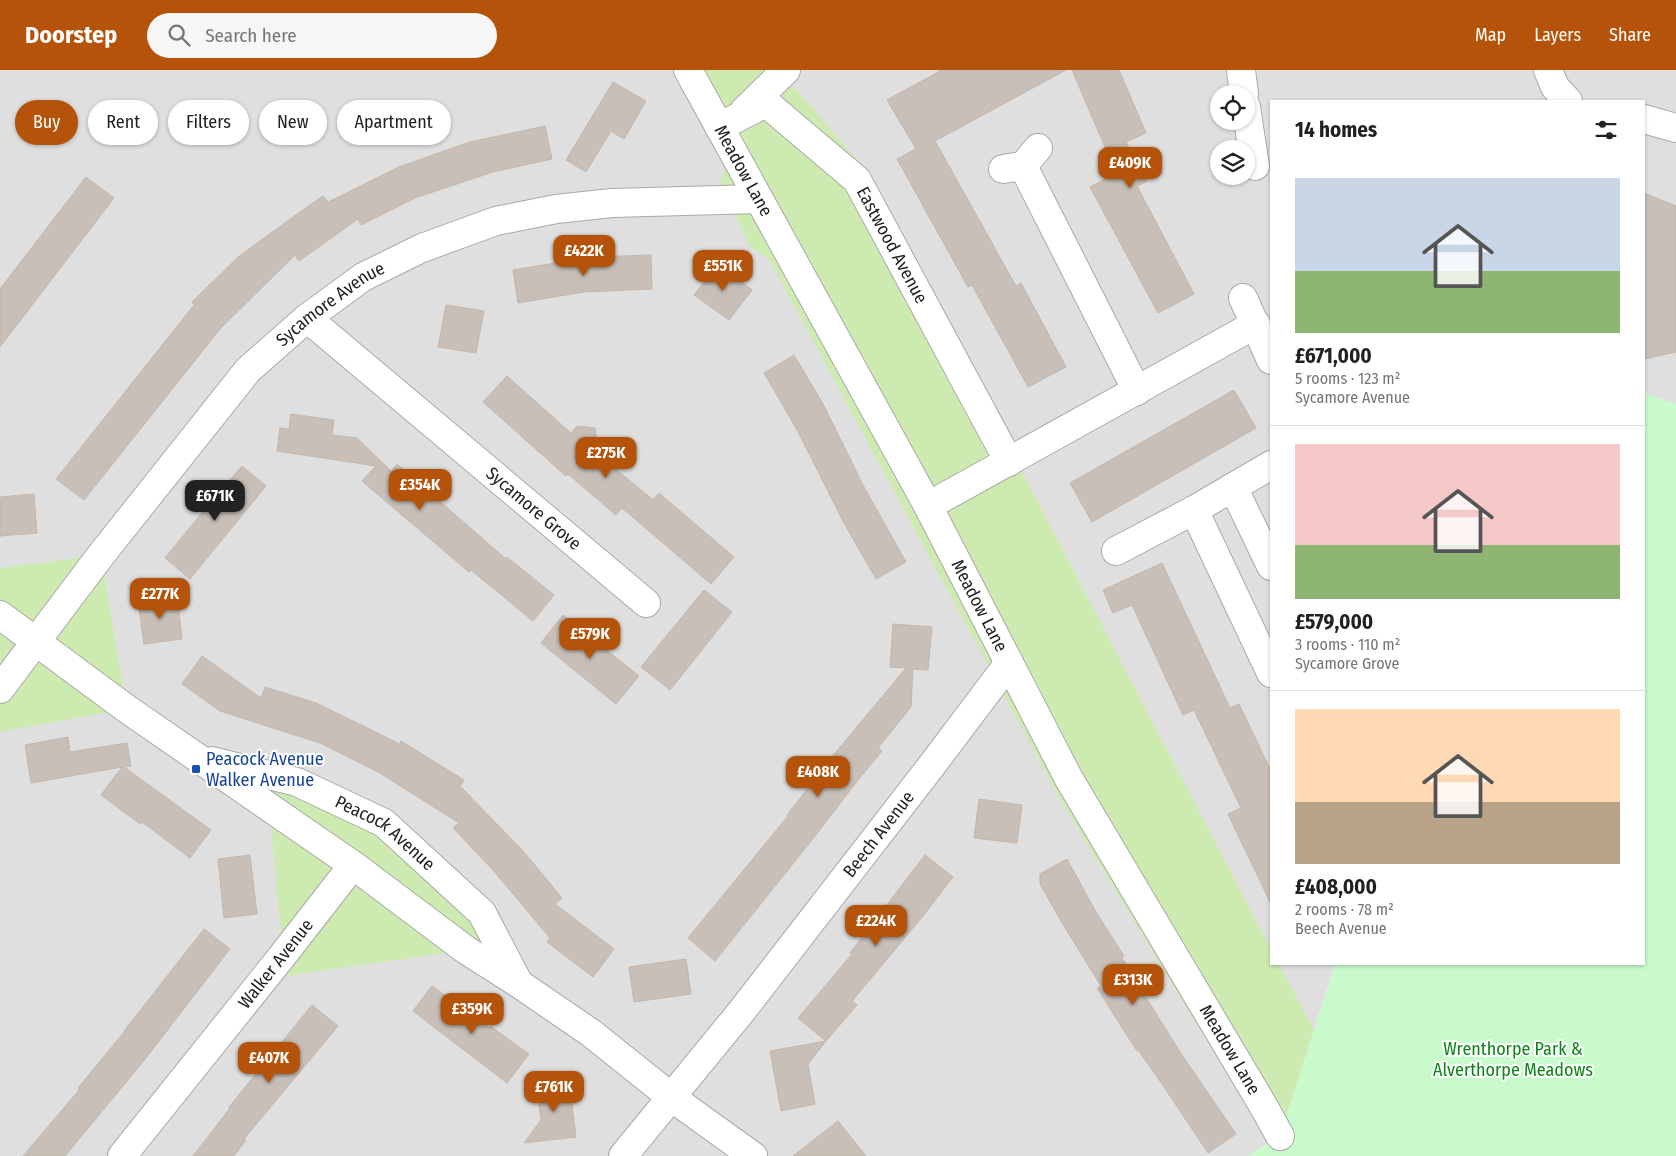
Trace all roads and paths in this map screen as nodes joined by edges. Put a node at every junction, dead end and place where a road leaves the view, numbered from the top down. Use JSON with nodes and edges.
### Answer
{"nodes":[{"id":1,"x":688,"y":70,"type":"edge"},
{"id":2,"x":786,"y":70,"type":"edge"},
{"id":3,"x":1241,"y":70,"type":"edge"},
{"id":4,"x":1548,"y":70,"type":"edge"},
{"id":5,"x":1243,"y":85,"type":"edge"},
{"id":6,"x":1567,"y":100,"type":"edge"},
{"id":7,"x":1645,"y":119,"type":"edge"},
{"id":8,"x":728,"y":122,"type":"junction"},
{"id":9,"x":1676,"y":128,"type":"edge"},
{"id":10,"x":1021,"y":161,"type":"dead end"},
{"id":11,"x":758,"y":199,"type":"junction"},
{"id":12,"x":1243,"y":298,"type":"dead end"},
{"id":13,"x":307,"y":318,"type":"junction"},
{"id":14,"x":1256,"y":324,"type":"junction"},
{"id":15,"x":1270,"y":358,"type":"edge"},
{"id":16,"x":1137,"y":390,"type":"junction"},
{"id":17,"x":1009,"y":462,"type":"junction"},
{"id":18,"x":1270,"y":466,"type":"edge"},
{"id":19,"x":1233,"y":487,"type":"junction"},
{"id":20,"x":928,"y":506,"type":"junction"},
{"id":21,"x":1194,"y":510,"type":"junction"},
{"id":22,"x":1116,"y":551,"type":"dead end"},
{"id":23,"x":1270,"y":564,"type":"edge"},
{"id":24,"x":646,"y":603,"type":"dead end"},
{"id":25,"x":0,"y":615,"type":"edge"},
{"id":26,"x":37,"y":642,"type":"junction"},
{"id":27,"x":1009,"y":663,"type":"junction"},
{"id":28,"x":1270,"y":672,"type":"edge"},
{"id":29,"x":0,"y":689,"type":"edge"},
{"id":30,"x":196,"y":757,"type":"junction"},
{"id":31,"x":353,"y":865,"type":"junction"},
{"id":32,"x":518,"y":983,"type":"junction"},
{"id":33,"x":671,"y":1097,"type":"junction"},
{"id":34,"x":1280,"y":1136,"type":"dead end"},
{"id":35,"x":122,"y":1156,"type":"edge"},
{"id":36,"x":623,"y":1156,"type":"edge"},
{"id":37,"x":753,"y":1156,"type":"edge"}],
"edges":[{"from":1,"to":8,"type":"street","name":"Meadow Lane"},
{"from":2,"to":8,"type":"street"},
{"from":3,"to":5,"type":"street"},
{"from":4,"to":6,"type":"street"},
{"from":7,"to":9,"type":"street"},
{"from":8,"to":11,"type":"street","name":"Meadow Lane"},
{"from":8,"to":17,"type":"street","name":"Eastwood Avenue"},
{"from":10,"to":16,"type":"street"},
{"from":11,"to":13,"type":"street","name":"Sycamore Avenue"},
{"from":11,"to":20,"type":"street","name":"Meadow Lane"},
{"from":12,"to":14,"type":"street"},
{"from":13,"to":24,"type":"street","name":"Sycamore Grove"},
{"from":13,"to":26,"type":"street","name":"Sycamore Avenue"},
{"from":14,"to":15,"type":"street"},
{"from":14,"to":16,"type":"street"},
{"from":16,"to":17,"type":"street"},
{"from":17,"to":20,"type":"street"},
{"from":18,"to":19,"type":"street"},
{"from":19,"to":21,"type":"street"},
{"from":19,"to":23,"type":"street"},
{"from":20,"to":27,"type":"street","name":"Meadow Lane"},
{"from":21,"to":22,"type":"street"},
{"from":21,"to":28,"type":"street"},
{"from":25,"to":26,"type":"street","name":"Peacock Avenue"},
{"from":26,"to":29,"type":"street","name":"Sycamore Avenue"},
{"from":26,"to":30,"type":"street","name":"Peacock Avenue"},
{"from":27,"to":33,"type":"street","name":"Beech Avenue"},
{"from":27,"to":34,"type":"street","name":"Meadow Lane"},
{"from":30,"to":31,"type":"street","name":"Peacock Avenue"},
{"from":30,"to":32,"type":"street","name":"Peacock Avenue"},
{"from":31,"to":32,"type":"street","name":"Peacock Avenue"},
{"from":31,"to":35,"type":"street","name":"Walker Avenue"},
{"from":32,"to":33,"type":"street","name":"Peacock Avenue"},
{"from":33,"to":36,"type":"street","name":"Beech Avenue"},
{"from":33,"to":37,"type":"street","name":"Peacock Avenue"}]}
